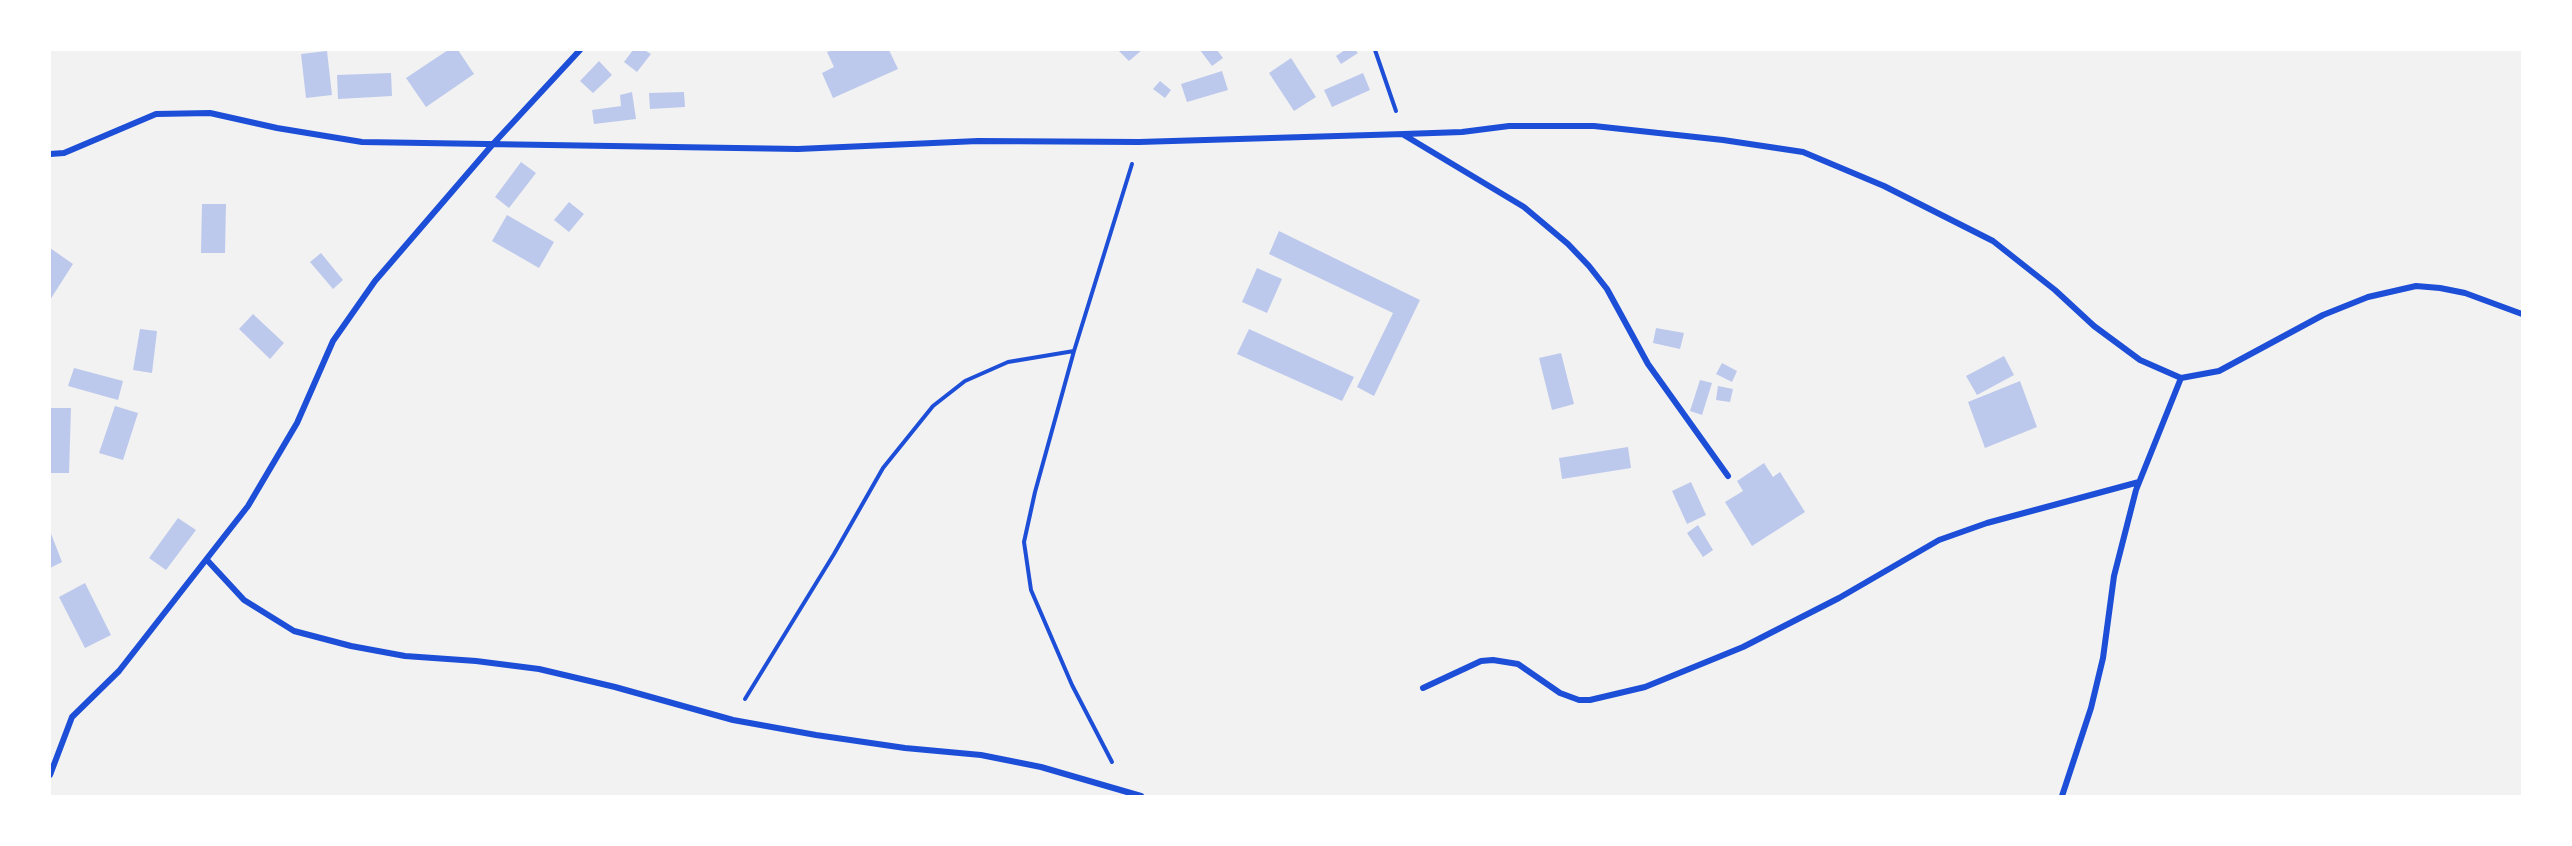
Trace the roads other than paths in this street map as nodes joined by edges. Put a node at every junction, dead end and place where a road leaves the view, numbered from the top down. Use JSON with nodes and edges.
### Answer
{"nodes":[{"id":1,"x":580,"y":50,"type":"edge"},
{"id":2,"x":1404,"y":134,"type":"junction"},
{"id":3,"x":493,"y":144,"type":"junction"},
{"id":4,"x":50,"y":154,"type":"edge"},
{"id":5,"x":2523,"y":314,"type":"edge"},
{"id":6,"x":2181,"y":378,"type":"junction"},
{"id":7,"x":1728,"y":476,"type":"dead end"},
{"id":8,"x":2139,"y":482,"type":"junction"},
{"id":9,"x":207,"y":560,"type":"junction"},
{"id":10,"x":1423,"y":688,"type":"dead end"},
{"id":11,"x":50,"y":775,"type":"edge"},
{"id":12,"x":1141,"y":796,"type":"edge"},
{"id":13,"x":2062,"y":796,"type":"edge"}],
"edges":[{"from":1,"to":3,"type":"street"},
{"from":2,"to":3,"type":"street"},
{"from":2,"to":6,"type":"street"},
{"from":2,"to":7,"type":"street"},
{"from":3,"to":4,"type":"street"},
{"from":3,"to":9,"type":"street"},
{"from":5,"to":6,"type":"street"},
{"from":6,"to":8,"type":"street"},
{"from":8,"to":10,"type":"street"},
{"from":8,"to":13,"type":"street"},
{"from":9,"to":11,"type":"street"},
{"from":9,"to":12,"type":"street"}]}
